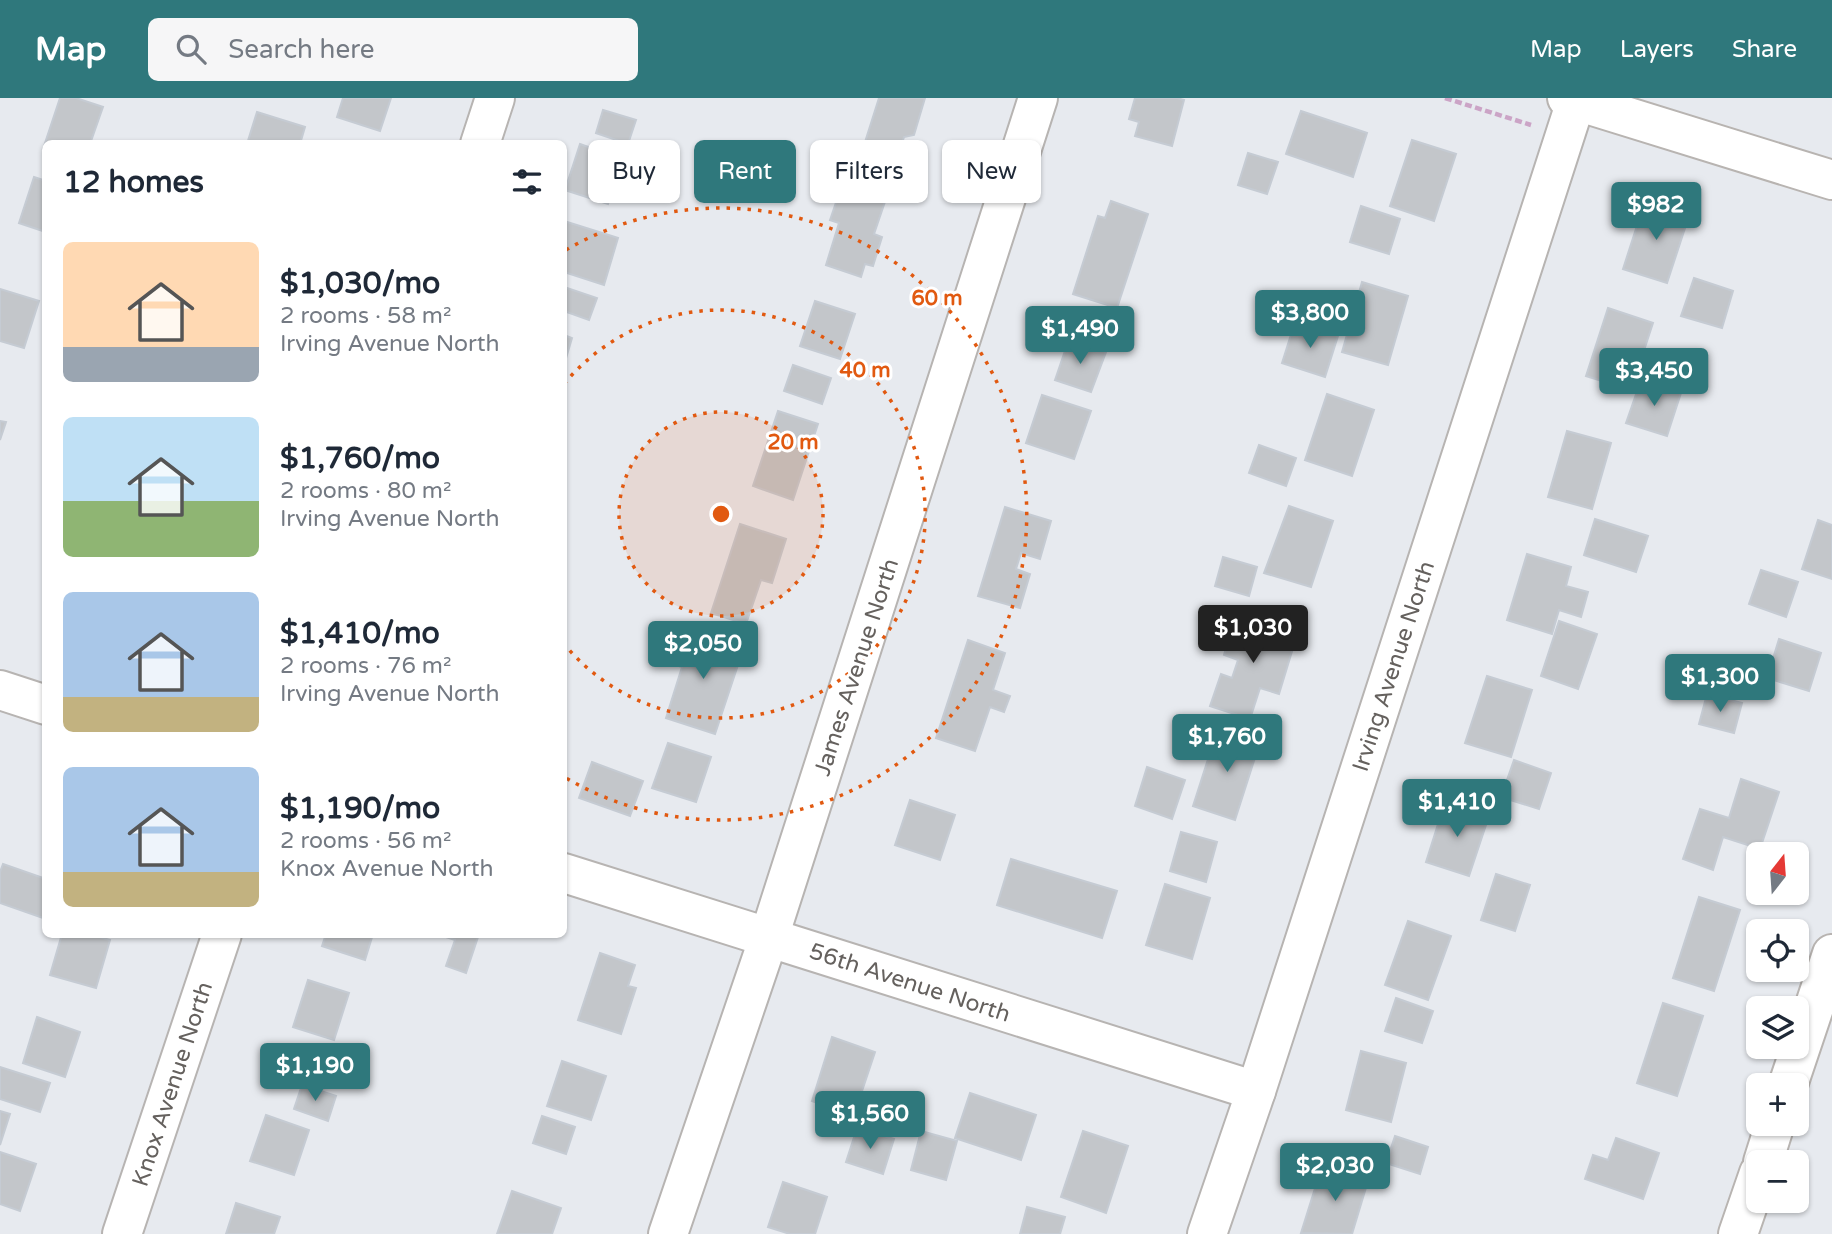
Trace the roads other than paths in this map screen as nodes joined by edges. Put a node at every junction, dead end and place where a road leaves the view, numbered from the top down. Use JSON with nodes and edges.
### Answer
{"nodes":[{"id":1,"x":495,"y":98,"type":"edge"},
{"id":2,"x":1038,"y":98,"type":"edge"},
{"id":3,"x":1574,"y":99,"type":"edge"},
{"id":4,"x":481,"y":140,"type":"edge"},
{"id":5,"x":1832,"y":180,"type":"edge"},
{"id":6,"x":0,"y":690,"type":"edge"},
{"id":7,"x":42,"y":704,"type":"edge"},
{"id":8,"x":567,"y":874,"type":"edge"},
{"id":9,"x":769,"y":937,"type":"junction"},
{"id":10,"x":221,"y":938,"type":"edge"},
{"id":11,"x":1832,"y":954,"type":"edge"},
{"id":12,"x":1792,"y":1073,"type":"edge"},
{"id":13,"x":1256,"y":1091,"type":"junction"},
{"id":14,"x":1746,"y":1211,"type":"edge"},
{"id":15,"x":122,"y":1234,"type":"edge"},
{"id":16,"x":668,"y":1234,"type":"edge"},
{"id":17,"x":1207,"y":1234,"type":"edge"},
{"id":18,"x":1738,"y":1234,"type":"edge"}],
"edges":[{"from":1,"to":4,"type":"street"},
{"from":2,"to":9,"type":"street","name":"James Avenue North"},
{"from":3,"to":5,"type":"street"},
{"from":3,"to":13,"type":"street","name":"Irving Avenue North"},
{"from":6,"to":7,"type":"street"},
{"from":8,"to":9,"type":"street","name":"56th Avenue North"},
{"from":9,"to":13,"type":"street","name":"56th Avenue North"},
{"from":9,"to":16,"type":"street","name":"James Avenue North"},
{"from":10,"to":15,"type":"street","name":"Knox Avenue North"},
{"from":11,"to":12,"type":"street"},
{"from":13,"to":17,"type":"street","name":"Irving Avenue North"},
{"from":14,"to":18,"type":"street"}]}
